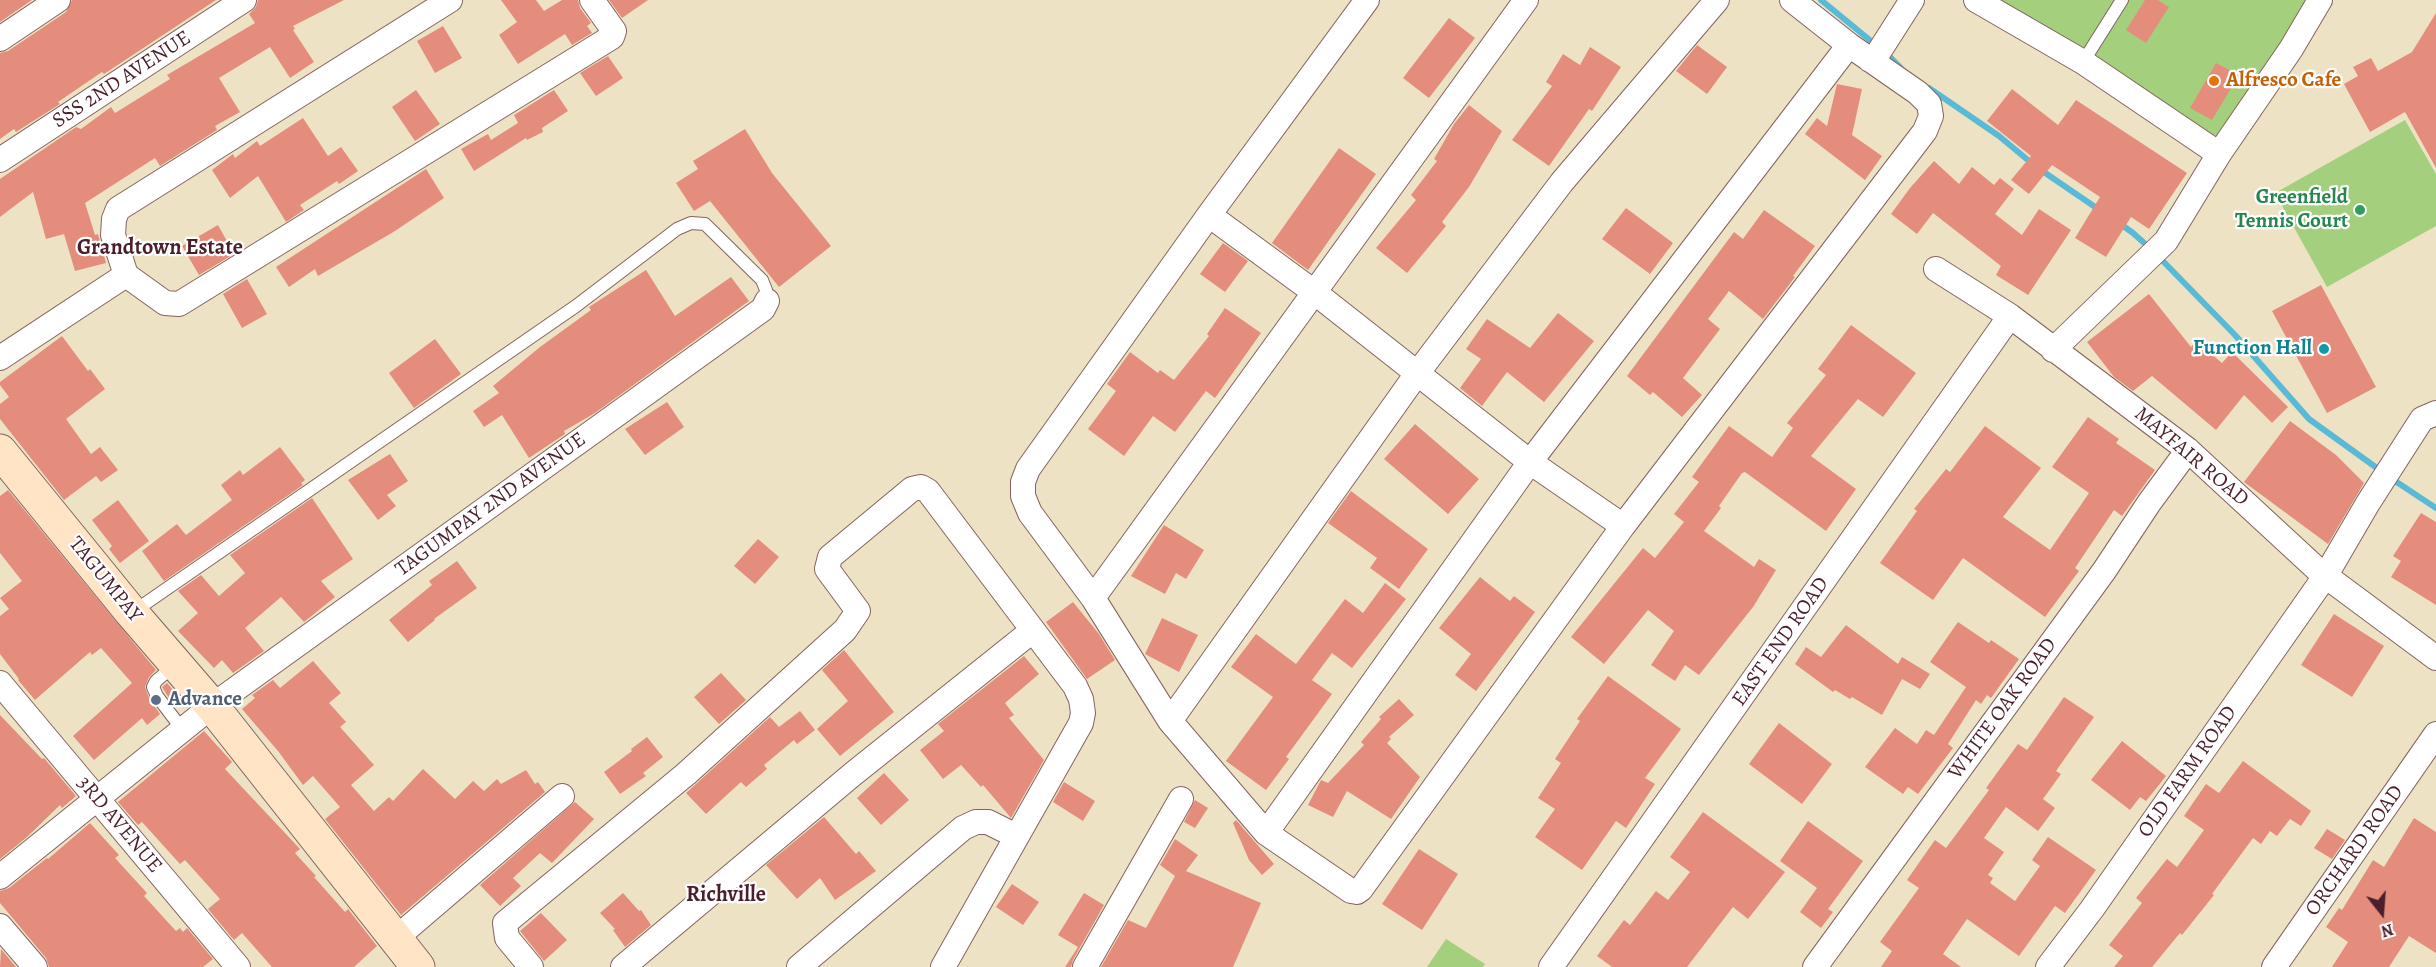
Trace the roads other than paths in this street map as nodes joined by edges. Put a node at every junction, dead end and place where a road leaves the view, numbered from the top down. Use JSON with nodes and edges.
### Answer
{"nodes":[{"id":1,"x":58,"y":0,"type":"edge"},
{"id":2,"x":244,"y":0,"type":"edge"},
{"id":3,"x":450,"y":0,"type":"edge"},
{"id":4,"x":592,"y":0,"type":"edge"},
{"id":5,"x":1367,"y":0,"type":"edge"},
{"id":6,"x":1526,"y":0,"type":"edge"},
{"id":7,"x":1717,"y":0,"type":"edge"},
{"id":8,"x":1792,"y":0,"type":"edge"},
{"id":9,"x":1912,"y":0,"type":"edge"},
{"id":10,"x":1976,"y":0,"type":"edge"},
{"id":11,"x":2122,"y":0,"type":"edge"},
{"id":12,"x":2320,"y":0,"type":"edge"},
{"id":13,"x":0,"y":39,"type":"edge"},
{"id":14,"x":1849,"y":45,"type":"junction"},
{"id":15,"x":1877,"y":53,"type":"junction"},
{"id":16,"x":2083,"y":62,"type":"junction"},
{"id":17,"x":2219,"y":154,"type":"junction"},
{"id":18,"x":0,"y":160,"type":"edge"},
{"id":19,"x":1209,"y":215,"type":"junction"},
{"id":20,"x":1936,"y":269,"type":"dead end"},
{"id":21,"x":126,"y":275,"type":"junction"},
{"id":22,"x":1314,"y":292,"type":"junction"},
{"id":23,"x":767,"y":301,"type":"joint"},
{"id":24,"x":2010,"y":316,"type":"junction"},
{"id":25,"x":2054,"y":350,"type":"junction"},
{"id":26,"x":0,"y":358,"type":"edge"},
{"id":27,"x":1416,"y":375,"type":"junction"},
{"id":28,"x":2436,"y":413,"type":"edge"},
{"id":29,"x":2188,"y":450,"type":"junction"},
{"id":30,"x":0,"y":451,"type":"edge"},
{"id":31,"x":1530,"y":462,"type":"junction"},
{"id":32,"x":1623,"y":526,"type":"junction"},
{"id":33,"x":2326,"y":575,"type":"junction"},
{"id":34,"x":1093,"y":598,"type":"junction"},
{"id":35,"x":131,"y":612,"type":"junction"},
{"id":36,"x":1032,"y":631,"type":"junction"},
{"id":37,"x":2436,"y":658,"type":"edge"},
{"id":38,"x":176,"y":664,"type":"junction"},
{"id":39,"x":0,"y":683,"type":"edge"},
{"id":40,"x":212,"y":706,"type":"junction"},
{"id":41,"x":1170,"y":721,"type":"junction"},
{"id":42,"x":182,"y":729,"type":"junction"},
{"id":43,"x":2436,"y":734,"type":"edge"},
{"id":44,"x":562,"y":796,"type":"dead end"},
{"id":45,"x":96,"y":798,"type":"junction"},
{"id":46,"x":1181,"y":799,"type":"dead end"},
{"id":47,"x":1266,"y":833,"type":"junction"},
{"id":48,"x":1016,"y":836,"type":"junction"},
{"id":49,"x":0,"y":877,"type":"edge"},
{"id":50,"x":0,"y":926,"type":"edge"},
{"id":51,"x":395,"y":939,"type":"junction"},
{"id":52,"x":35,"y":967,"type":"edge"},
{"id":53,"x":238,"y":967,"type":"edge"},
{"id":54,"x":417,"y":967,"type":"edge"},
{"id":55,"x":531,"y":967,"type":"edge"},
{"id":56,"x":623,"y":967,"type":"edge"},
{"id":57,"x":799,"y":967,"type":"edge"},
{"id":58,"x":943,"y":967,"type":"edge"},
{"id":59,"x":1085,"y":967,"type":"edge"},
{"id":60,"x":1551,"y":967,"type":"edge"},
{"id":61,"x":1815,"y":967,"type":"edge"},
{"id":62,"x":2048,"y":967,"type":"edge"},
{"id":63,"x":2274,"y":967,"type":"edge"}],
"edges":[{"from":1,"to":13,"type":"street"},
{"from":2,"to":18,"type":"street","name":"SSS 2ND AVENUE"},
{"from":3,"to":21,"type":"street"},
{"from":4,"to":21,"type":"street"},
{"from":5,"to":19,"type":"street"},
{"from":6,"to":22,"type":"street"},
{"from":7,"to":27,"type":"street"},
{"from":8,"to":14,"type":"street"},
{"from":9,"to":15,"type":"street"},
{"from":10,"to":16,"type":"street"},
{"from":11,"to":16,"type":"lane"},
{"from":12,"to":17,"type":"street"},
{"from":14,"to":15,"type":"street"},
{"from":14,"to":31,"type":"street"},
{"from":15,"to":32,"type":"street"},
{"from":16,"to":17,"type":"street"},
{"from":17,"to":25,"type":"street"},
{"from":19,"to":22,"type":"street"},
{"from":19,"to":34,"type":"street"},
{"from":20,"to":24,"type":"street","name":"MAYFAIR ROAD"},
{"from":21,"to":26,"type":"street"},
{"from":22,"to":27,"type":"street"},
{"from":22,"to":34,"type":"street"},
{"from":23,"to":35,"type":"lane"},
{"from":23,"to":40,"type":"street","name":"TAGUMPAY 2ND AVENUE"},
{"from":24,"to":25,"type":"street","name":"MAYFAIR ROAD"},
{"from":24,"to":60,"type":"street","name":"EAST END ROAD"},
{"from":25,"to":29,"type":"street","name":"MAYFAIR ROAD"},
{"from":27,"to":31,"type":"street"},
{"from":27,"to":41,"type":"street"},
{"from":28,"to":33,"type":"street","name":"OLD FARM ROAD"},
{"from":29,"to":33,"type":"street","name":"MAYFAIR ROAD"},
{"from":29,"to":61,"type":"street","name":"WHITE OAK ROAD"},
{"from":30,"to":35,"type":"main road","name":"TAGUMPAY"},
{"from":31,"to":32,"type":"street"},
{"from":31,"to":47,"type":"street"},
{"from":32,"to":47,"type":"street"},
{"from":33,"to":37,"type":"street","name":"MAYFAIR ROAD"},
{"from":33,"to":62,"type":"street","name":"OLD FARM ROAD"},
{"from":34,"to":41,"type":"street"},
{"from":35,"to":38,"type":"main road","name":"TAGUMPAY"},
{"from":36,"to":48,"type":"street"},
{"from":36,"to":55,"type":"street"},
{"from":36,"to":56,"type":"street"},
{"from":38,"to":40,"type":"main road","name":"TAGUMPAY"},
{"from":38,"to":42,"type":"lane"},
{"from":39,"to":45,"type":"street","name":"3RD AVENUE"},
{"from":40,"to":42,"type":"street","name":"TAGUMPAY 2ND AVENUE"},
{"from":40,"to":51,"type":"main road","name":"TAGUMPAY"},
{"from":41,"to":47,"type":"street"},
{"from":42,"to":45,"type":"street","name":"TAGUMPAY 2ND AVENUE"},
{"from":43,"to":63,"type":"street","name":"ORCHARD ROAD"},
{"from":44,"to":51,"type":"street"},
{"from":45,"to":49,"type":"street","name":"TAGUMPAY 2ND AVENUE"},
{"from":45,"to":53,"type":"street","name":"3RD AVENUE"},
{"from":46,"to":59,"type":"street"},
{"from":48,"to":57,"type":"street"},
{"from":48,"to":58,"type":"street"},
{"from":50,"to":52,"type":"street"},
{"from":51,"to":54,"type":"main road","name":"TAGUMPAY"}]}
